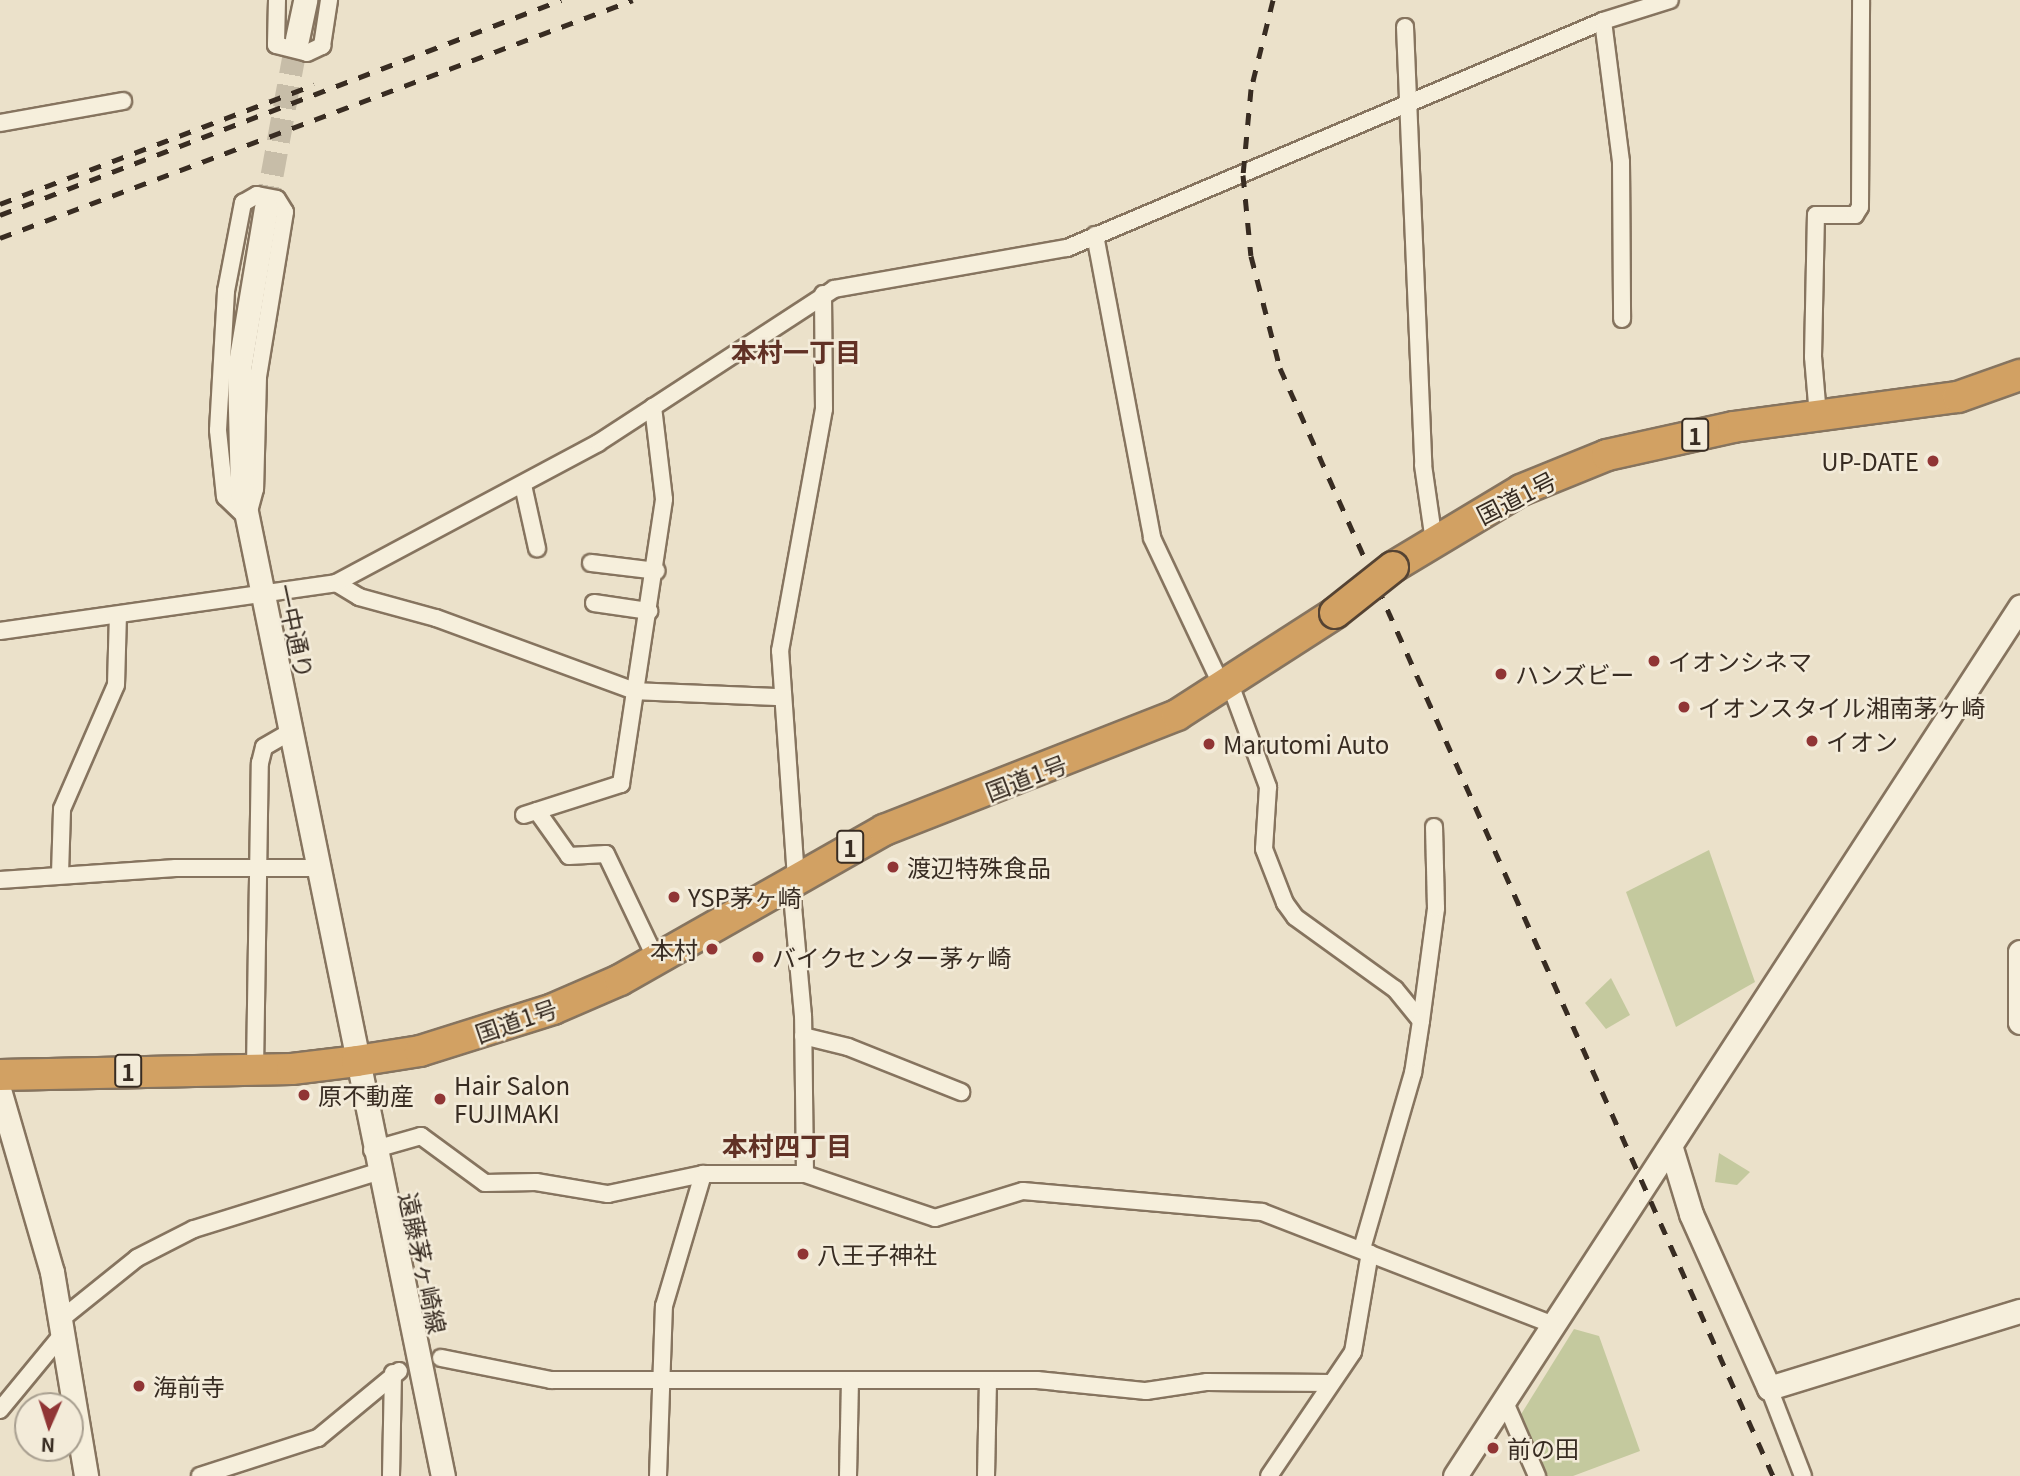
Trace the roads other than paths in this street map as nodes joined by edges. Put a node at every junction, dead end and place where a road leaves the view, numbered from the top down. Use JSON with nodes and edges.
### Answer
{"nodes":[{"id":1,"x":277,"y":0,"type":"edge"},
{"id":2,"x":305,"y":0,"type":"edge"},
{"id":3,"x":330,"y":0,"type":"edge"},
{"id":4,"x":1670,"y":0,"type":"edge"},
{"id":5,"x":1861,"y":0,"type":"edge"},
{"id":6,"x":1603,"y":21,"type":"junction"},
{"id":7,"x":1405,"y":27,"type":"dead end"},
{"id":8,"x":297,"y":39,"type":"tunnel mouth"},
{"id":9,"x":123,"y":101,"type":"dead end"},
{"id":10,"x":1407,"y":108,"type":"junction"},
{"id":11,"x":0,"y":123,"type":"edge"},
{"id":12,"x":266,"y":208,"type":"tunnel mouth"},
{"id":13,"x":1095,"y":235,"type":"junction"},
{"id":14,"x":823,"y":294,"type":"junction"},
{"id":15,"x":1622,"y":319,"type":"dead end"},
{"id":16,"x":2020,"y":375,"type":"edge"},
{"id":17,"x":653,"y":407,"type":"junction"},
{"id":18,"x":1818,"y":416,"type":"junction"},
{"id":19,"x":523,"y":485,"type":"junction"},
{"id":20,"x":247,"y":518,"type":"junction"},
{"id":21,"x":1434,"y":541,"type":"junction"},
{"id":22,"x":537,"y":548,"type":"dead end"},
{"id":23,"x":591,"y":563,"type":"dead end"},
{"id":24,"x":657,"y":571,"type":"junction"},
{"id":25,"x":336,"y":583,"type":"junction"},
{"id":26,"x":261,"y":594,"type":"junction"},
{"id":27,"x":594,"y":603,"type":"dead end"},
{"id":28,"x":2020,"y":607,"type":"edge"},
{"id":29,"x":649,"y":611,"type":"junction"},
{"id":30,"x":118,"y":615,"type":"junction"},
{"id":31,"x":0,"y":631,"type":"edge"},
{"id":32,"x":1227,"y":686,"type":"junction"},
{"id":33,"x":634,"y":691,"type":"junction"},
{"id":34,"x":780,"y":697,"type":"junction"},
{"id":35,"x":290,"y":732,"type":"junction"},
{"id":36,"x":1434,"y":827,"type":"dead end"},
{"id":37,"x":260,"y":866,"type":"junction"},
{"id":38,"x":317,"y":868,"type":"junction"},
{"id":39,"x":60,"y":874,"type":"junction"},
{"id":40,"x":796,"y":878,"type":"junction"},
{"id":41,"x":0,"y":880,"type":"edge"},
{"id":42,"x":2020,"y":951,"type":"edge"},
{"id":43,"x":656,"y":958,"type":"junction"},
{"id":44,"x":1421,"y":1021,"type":"junction"},
{"id":45,"x":2020,"y":1022,"type":"edge"},
{"id":46,"x":803,"y":1036,"type":"junction"},
{"id":47,"x":357,"y":1061,"type":"junction"},
{"id":48,"x":255,"y":1069,"type":"junction"},
{"id":49,"x":0,"y":1075,"type":"edge"},
{"id":50,"x":961,"y":1092,"type":"dead end"},
{"id":51,"x":0,"y":1093,"type":"edge"},
{"id":52,"x":1671,"y":1148,"type":"junction"},
{"id":53,"x":375,"y":1161,"type":"junction"},
{"id":54,"x":703,"y":1174,"type":"junction"},
{"id":55,"x":805,"y":1174,"type":"junction"},
{"id":56,"x":1366,"y":1251,"type":"junction"},
{"id":57,"x":2020,"y":1311,"type":"edge"},
{"id":58,"x":1554,"y":1325,"type":"junction"},
{"id":59,"x":61,"y":1328,"type":"junction"},
{"id":60,"x":441,"y":1358,"type":"dead end"},
{"id":61,"x":661,"y":1383,"type":"junction"},
{"id":62,"x":988,"y":1383,"type":"junction"},
{"id":63,"x":1331,"y":1383,"type":"junction"},
{"id":64,"x":850,"y":1384,"type":"junction"},
{"id":65,"x":1769,"y":1388,"type":"junction"},
{"id":66,"x":1504,"y":1400,"type":"junction"},
{"id":67,"x":0,"y":1410,"type":"edge"},
{"id":68,"x":86,"y":1476,"type":"edge"},
{"id":69,"x":200,"y":1476,"type":"edge"},
{"id":70,"x":391,"y":1476,"type":"edge"},
{"id":71,"x":443,"y":1476,"type":"edge"},
{"id":72,"x":658,"y":1476,"type":"edge"},
{"id":73,"x":848,"y":1476,"type":"edge"},
{"id":74,"x":986,"y":1476,"type":"edge"},
{"id":75,"x":1269,"y":1476,"type":"edge"},
{"id":76,"x":1455,"y":1476,"type":"edge"},
{"id":77,"x":1537,"y":1476,"type":"edge"},
{"id":78,"x":1803,"y":1476,"type":"edge"}],
"edges":[{"from":1,"to":3,"type":"street"},
{"from":2,"to":8,"type":"street"},
{"from":4,"to":6,"type":"street"},
{"from":5,"to":18,"type":"street"},
{"from":6,"to":10,"type":"street"},
{"from":6,"to":15,"type":"street"},
{"from":7,"to":10,"type":"street"},
{"from":9,"to":11,"type":"street"},
{"from":10,"to":13,"type":"street"},
{"from":10,"to":21,"type":"street"},
{"from":12,"to":20,"type":"street","name":"一中通り"},
{"from":13,"to":14,"type":"street"},
{"from":13,"to":32,"type":"street"},
{"from":14,"to":17,"type":"street"},
{"from":14,"to":34,"type":"street"},
{"from":16,"to":18,"type":"highway","name":"国道1号","number":"1"},
{"from":17,"to":19,"type":"street"},
{"from":17,"to":24,"type":"street"},
{"from":18,"to":21,"type":"highway","name":"国道1号","number":"1"},
{"from":19,"to":22,"type":"street"},
{"from":19,"to":25,"type":"street"},
{"from":20,"to":20,"type":"street"},
{"from":20,"to":26,"type":"street","name":"一中通り"},
{"from":21,"to":32,"type":"highway","name":"国道1号","number":"1","bridge":true},
{"from":23,"to":24,"type":"street"},
{"from":24,"to":29,"type":"street"},
{"from":25,"to":26,"type":"street"},
{"from":25,"to":33,"type":"street"},
{"from":26,"to":30,"type":"street"},
{"from":26,"to":35,"type":"street","name":"一中通り"},
{"from":27,"to":29,"type":"street"},
{"from":28,"to":52,"type":"street"},
{"from":29,"to":33,"type":"street"},
{"from":30,"to":31,"type":"street"},
{"from":30,"to":39,"type":"street"},
{"from":32,"to":40,"type":"highway","name":"国道1号","number":"1"},
{"from":32,"to":44,"type":"street"},
{"from":33,"to":34,"type":"street"},
{"from":33,"to":43,"type":"street"},
{"from":34,"to":40,"type":"street"},
{"from":35,"to":37,"type":"street"},
{"from":35,"to":38,"type":"street","name":"一中通り"},
{"from":36,"to":44,"type":"street"},
{"from":37,"to":38,"type":"street"},
{"from":37,"to":39,"type":"street"},
{"from":37,"to":48,"type":"street"},
{"from":38,"to":47,"type":"street","name":"一中通り"},
{"from":39,"to":41,"type":"street"},
{"from":40,"to":43,"type":"highway","name":"国道1号","number":"1"},
{"from":40,"to":46,"type":"street"},
{"from":42,"to":45,"type":"street"},
{"from":43,"to":47,"type":"highway","name":"国道1号","number":"1"},
{"from":44,"to":56,"type":"street"},
{"from":46,"to":50,"type":"street"},
{"from":46,"to":55,"type":"street"},
{"from":47,"to":48,"type":"highway","name":"国道1号","number":"1"},
{"from":47,"to":53,"type":"street","name":"遠藤茅ヶ崎線"},
{"from":48,"to":49,"type":"highway","name":"国道1号","number":"1"},
{"from":51,"to":59,"type":"street"},
{"from":52,"to":58,"type":"street"},
{"from":52,"to":65,"type":"street"},
{"from":53,"to":54,"type":"street"},
{"from":53,"to":59,"type":"street"},
{"from":53,"to":71,"type":"street","name":"遠藤茅ヶ崎線"},
{"from":54,"to":55,"type":"street"},
{"from":54,"to":61,"type":"street"},
{"from":55,"to":56,"type":"street"},
{"from":56,"to":58,"type":"street"},
{"from":56,"to":63,"type":"street"},
{"from":57,"to":65,"type":"street"},
{"from":58,"to":66,"type":"street"},
{"from":59,"to":67,"type":"street"},
{"from":59,"to":68,"type":"street"},
{"from":60,"to":61,"type":"street"},
{"from":61,"to":64,"type":"street"},
{"from":61,"to":72,"type":"street"},
{"from":62,"to":63,"type":"street"},
{"from":62,"to":64,"type":"street"},
{"from":62,"to":74,"type":"street"},
{"from":63,"to":75,"type":"street"},
{"from":64,"to":73,"type":"street"},
{"from":65,"to":78,"type":"street"},
{"from":66,"to":76,"type":"street"},
{"from":66,"to":77,"type":"street"},
{"from":69,"to":70,"type":"street"}]}
